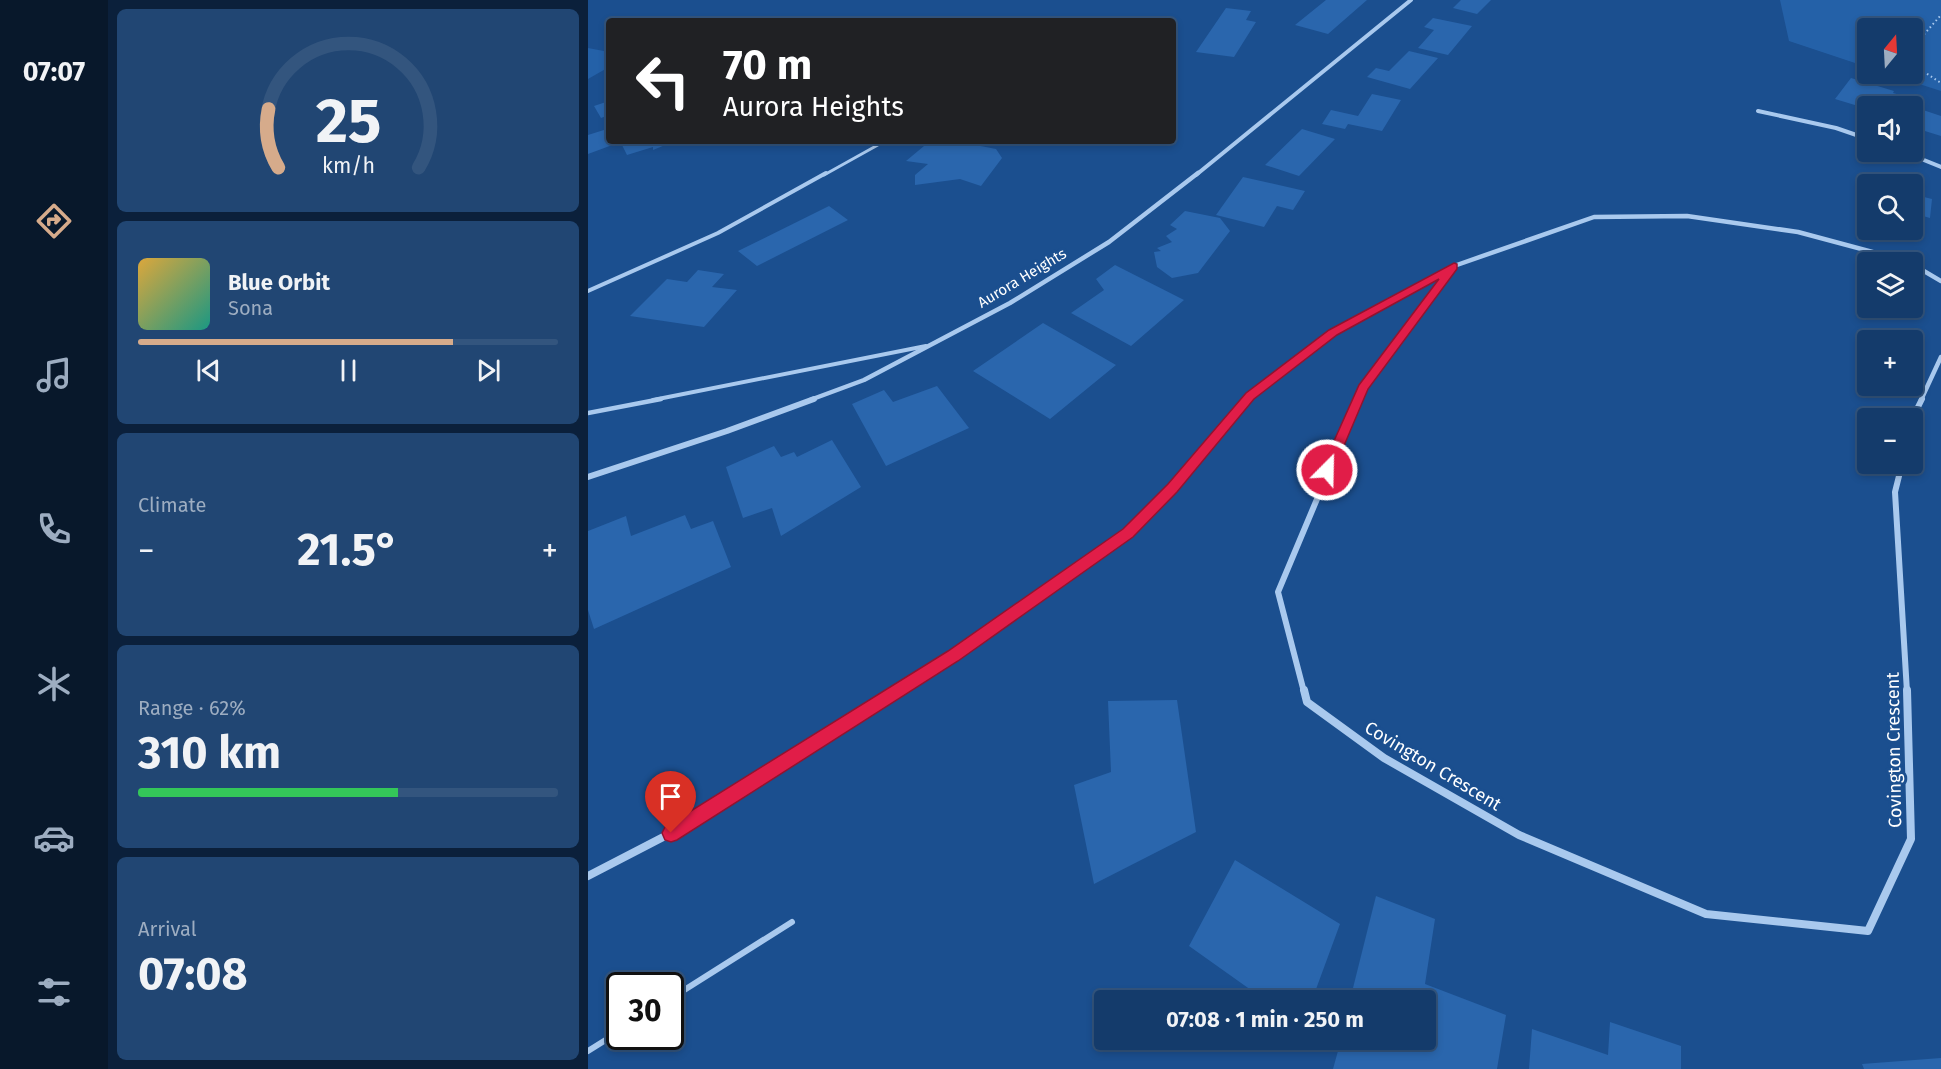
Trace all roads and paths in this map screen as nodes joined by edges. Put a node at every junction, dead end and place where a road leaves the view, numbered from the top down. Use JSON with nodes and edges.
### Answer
{"nodes":[{"id":1,"x":1411,"y":0,"type":"edge"},
{"id":2,"x":1941,"y":15,"type":"edge"},
{"id":3,"x":1923,"y":35,"type":"edge"},
{"id":4,"x":1923,"y":71,"type":"edge"},
{"id":5,"x":1941,"y":82,"type":"edge"},
{"id":6,"x":1758,"y":111,"type":"dead end"},
{"id":7,"x":1857,"y":135,"type":"edge"},
{"id":8,"x":880,"y":144,"type":"edge"},
{"id":9,"x":1923,"y":160,"type":"edge"},
{"id":10,"x":1941,"y":167,"type":"edge"},
{"id":11,"x":1871,"y":252,"type":"edge"},
{"id":12,"x":1454,"y":266,"type":"junction"},
{"id":13,"x":1923,"y":270,"type":"edge"},
{"id":14,"x":1941,"y":281,"type":"edge"},
{"id":15,"x":588,"y":291,"type":"edge"},
{"id":16,"x":929,"y":346,"type":"junction"},
{"id":17,"x":1941,"y":357,"type":"edge"},
{"id":18,"x":1917,"y":408,"type":"edge"},
{"id":19,"x":588,"y":413,"type":"edge"},
{"id":20,"x":1900,"y":474,"type":"edge"},
{"id":21,"x":588,"y":477,"type":"edge"},
{"id":22,"x":588,"y":876,"type":"edge"},
{"id":23,"x":792,"y":922,"type":"dead end"},
{"id":24,"x":684,"y":990,"type":"edge"},
{"id":25,"x":606,"y":1040,"type":"edge"},
{"id":26,"x":588,"y":1051,"type":"edge"}],
"edges":[{"from":1,"to":16,"type":"street","name":"Aurora Heights"},
{"from":2,"to":3,"type":"path"},
{"from":4,"to":5,"type":"path"},
{"from":6,"to":7,"type":"street"},
{"from":8,"to":15,"type":"lane"},
{"from":9,"to":10,"type":"street"},
{"from":11,"to":12,"type":"street"},
{"from":12,"to":20,"type":"street","name":"Covington Crescent"},
{"from":12,"to":22,"type":"street"},
{"from":13,"to":14,"type":"street"},
{"from":16,"to":19,"type":"lane"},
{"from":16,"to":21,"type":"street","name":"Aurora Heights"},
{"from":17,"to":18,"type":"street"},
{"from":23,"to":24,"type":"lane"},
{"from":25,"to":26,"type":"lane"}]}
